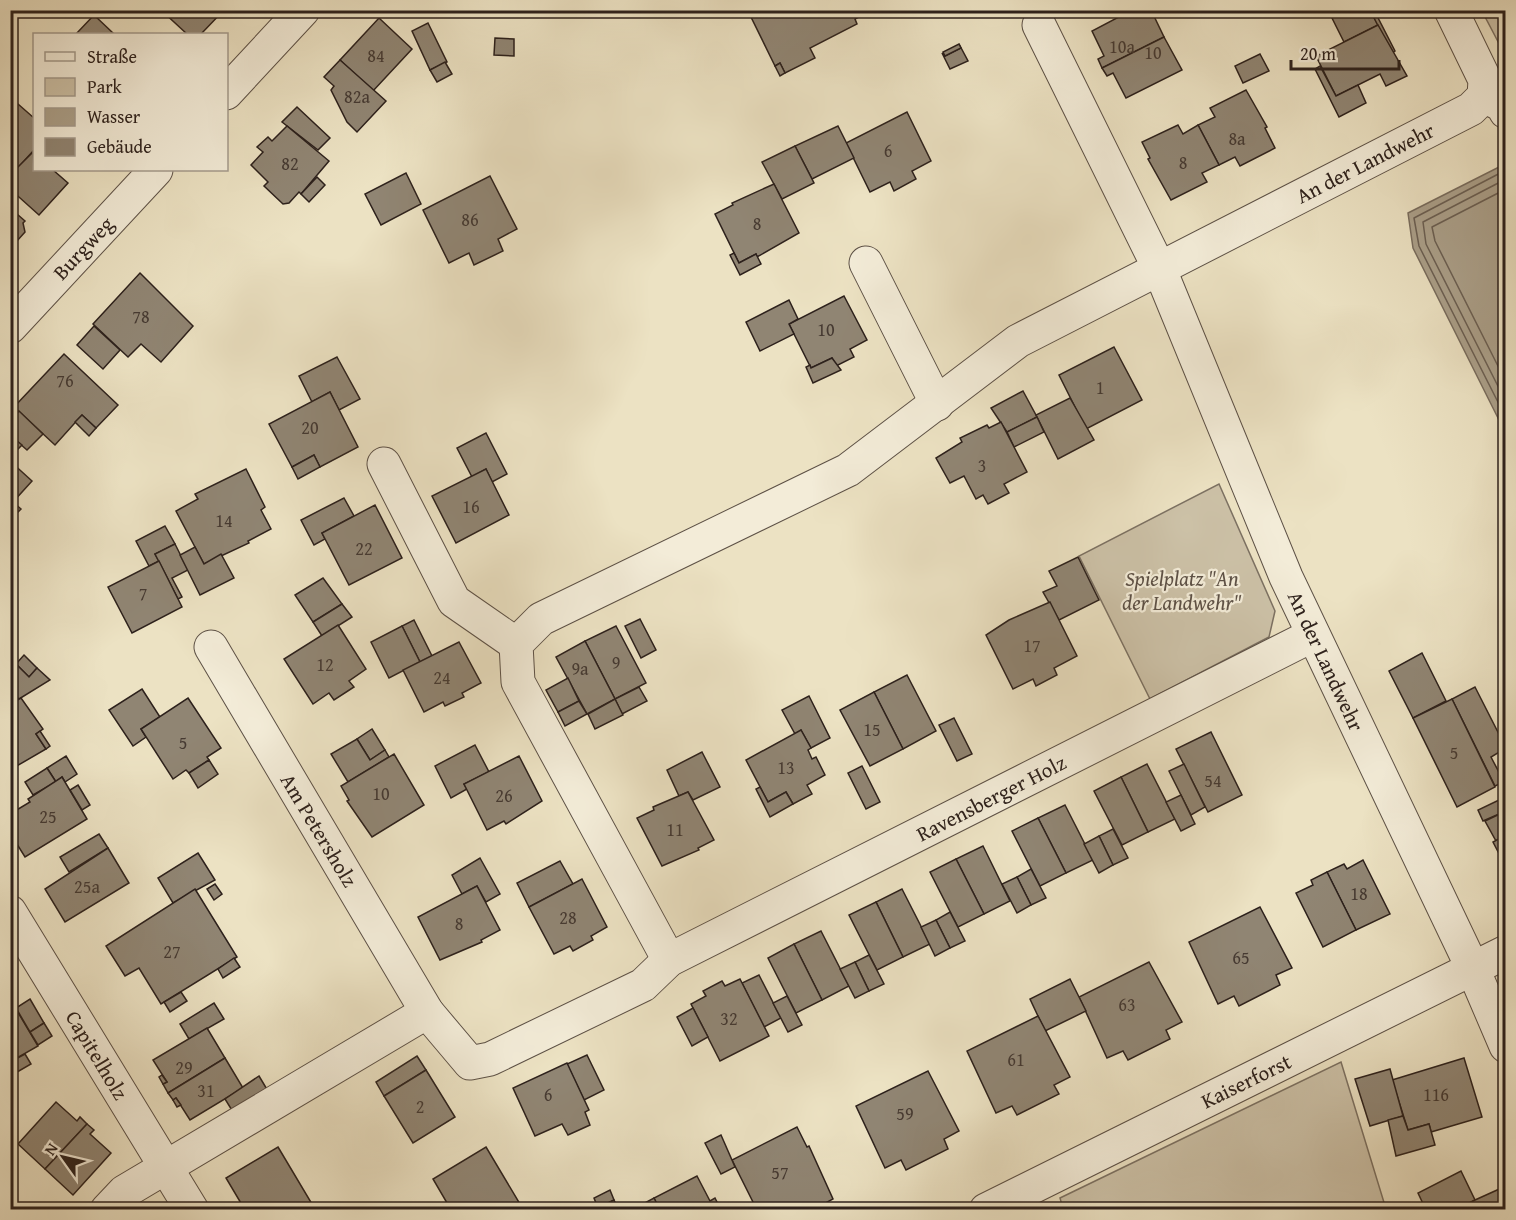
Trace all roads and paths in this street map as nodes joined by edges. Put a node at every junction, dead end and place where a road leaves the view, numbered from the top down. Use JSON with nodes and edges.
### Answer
{"nodes":[{"id":1,"x":303,"y":10,"type":"edge"},
{"id":2,"x":1450,"y":10,"type":"edge"},
{"id":3,"x":1039,"y":25,"type":"dead end"},
{"id":4,"x":228,"y":91,"type":"edge"},
{"id":5,"x":1495,"y":104,"type":"edge"},
{"id":6,"x":155,"y":171,"type":"edge"},
{"id":7,"x":866,"y":263,"type":"dead end"},
{"id":8,"x":1160,"y":270,"type":"junction"},
{"id":9,"x":10,"y":327,"type":"edge"},
{"id":10,"x":938,"y":404,"type":"junction"},
{"id":11,"x":384,"y":464,"type":"dead end"},
{"id":12,"x":1312,"y":635,"type":"junction"},
{"id":13,"x":516,"y":644,"type":"junction"},
{"id":14,"x":210,"y":647,"type":"dead end"},
{"id":15,"x":10,"y":912,"type":"edge"},
{"id":16,"x":20,"y":948,"type":"edge"},
{"id":17,"x":1506,"y":952,"type":"edge"},
{"id":18,"x":669,"y":960,"type":"junction"},
{"id":19,"x":1473,"y":969,"type":"junction"},
{"id":20,"x":427,"y":1012,"type":"junction"},
{"id":21,"x":586,"y":1012,"type":"joint"},
{"id":22,"x":1506,"y":1046,"type":"edge"},
{"id":23,"x":165,"y":1168,"type":"junction"},
{"id":24,"x":107,"y":1209,"type":"edge"},
{"id":25,"x":192,"y":1209,"type":"edge"},
{"id":26,"x":986,"y":1209,"type":"edge"}],
"edges":[{"from":1,"to":4,"type":"street"},
{"from":2,"to":5,"type":"street","name":"An der Landwehr"},
{"from":3,"to":8,"type":"street","name":"An der Landwehr"},
{"from":5,"to":8,"type":"street","name":"An der Landwehr"},
{"from":6,"to":9,"type":"street","name":"Burgweg"},
{"from":7,"to":10,"type":"street"},
{"from":8,"to":10,"type":"street"},
{"from":8,"to":12,"type":"street","name":"An der Landwehr"},
{"from":10,"to":13,"type":"street"},
{"from":11,"to":13,"type":"street"},
{"from":12,"to":18,"type":"street","name":"Ravensberger Holz"},
{"from":12,"to":19,"type":"street","name":"An der Landwehr"},
{"from":13,"to":18,"type":"street"},
{"from":14,"to":20,"type":"street","name":"Am Petersholz"},
{"from":15,"to":16,"type":"street","name":"Capitelholz"},
{"from":16,"to":23,"type":"street","name":"Capitelholz"},
{"from":17,"to":19,"type":"street","name":"Kaiserforst"},
{"from":18,"to":21,"type":"street","name":"Ravensberger Holz"},
{"from":19,"to":22,"type":"street","name":"An der Landwehr"},
{"from":19,"to":26,"type":"street","name":"Kaiserforst"},
{"from":20,"to":21,"type":"street","name":"Am Petersholz"},
{"from":20,"to":23,"type":"street"},
{"from":23,"to":24,"type":"street"},
{"from":23,"to":25,"type":"street","name":"Capitelholz"}]}
